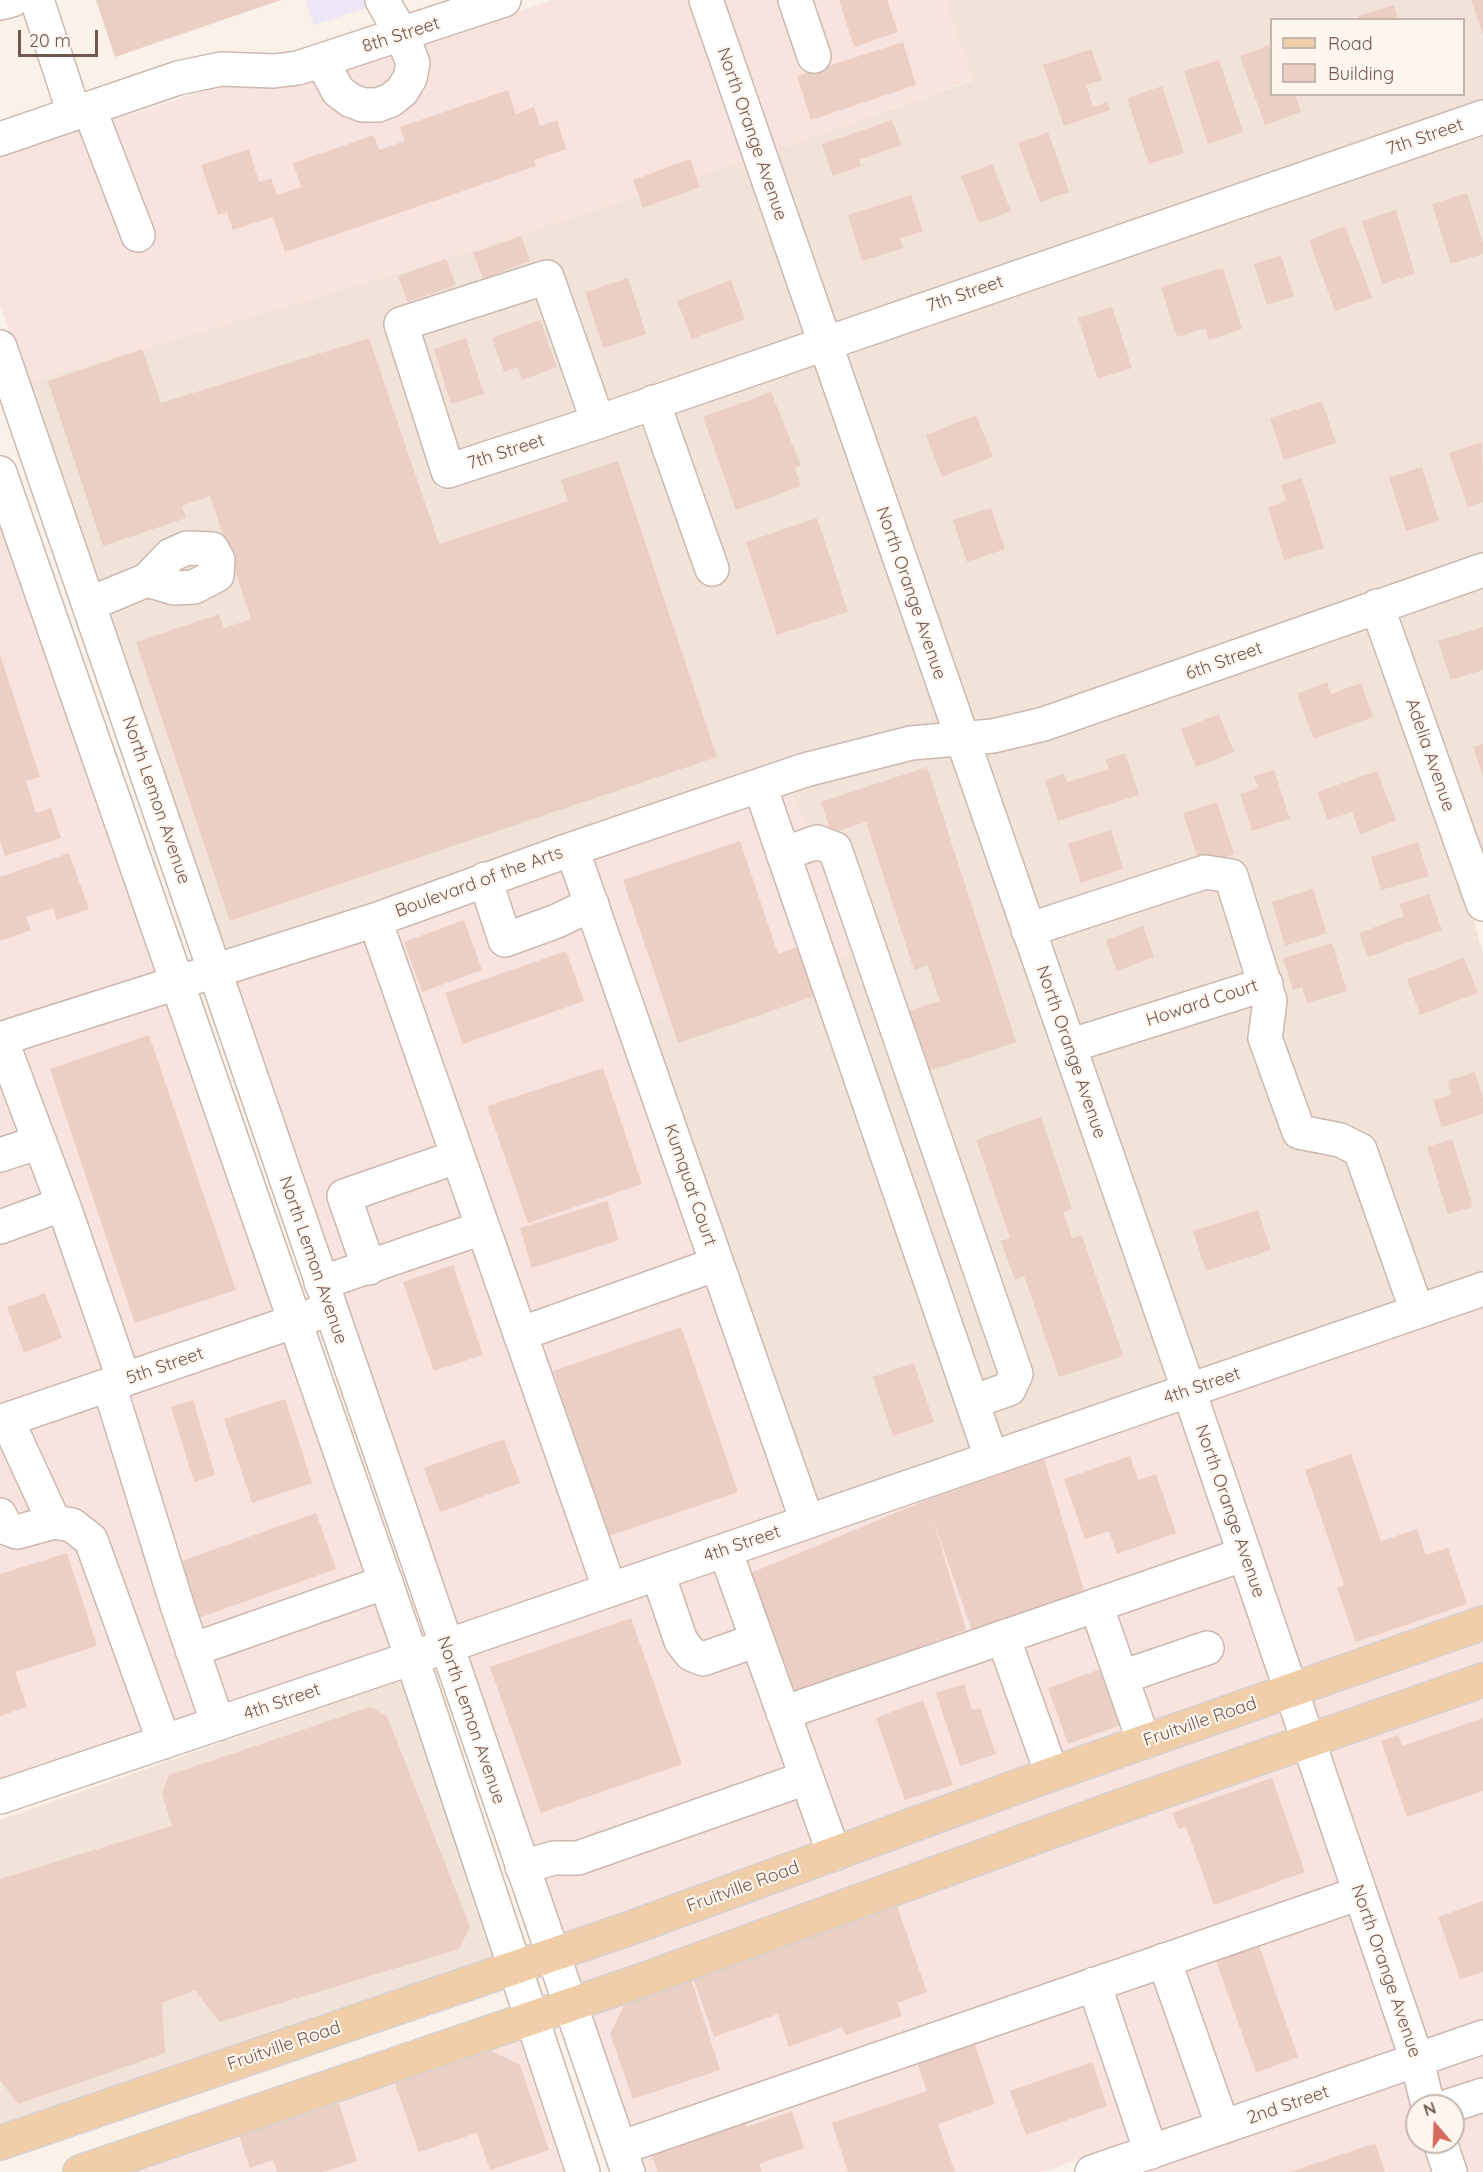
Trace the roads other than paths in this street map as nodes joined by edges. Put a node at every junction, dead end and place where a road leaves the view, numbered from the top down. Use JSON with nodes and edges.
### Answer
{"nodes":[{"id":1,"x":12,"y":0,"type":"edge"},
{"id":2,"x":35,"y":0,"type":"edge"},
{"id":3,"x":382,"y":0,"type":"edge"},
{"id":4,"x":504,"y":0,"type":"edge"},
{"id":5,"x":706,"y":0,"type":"edge"},
{"id":6,"x":795,"y":0,"type":"edge"},
{"id":7,"x":0,"y":3,"type":"edge"},
{"id":8,"x":402,"y":34,"type":"junction"},
{"id":9,"x":814,"y":56,"type":"dead end"},
{"id":10,"x":310,"y":64,"type":"junction"},
{"id":11,"x":81,"y":110,"type":"junction"},
{"id":12,"x":1483,"y":117,"type":"edge"},
{"id":13,"x":1,"y":135,"type":"edge"},
{"id":14,"x":138,"y":235,"type":"dead end"},
{"id":15,"x":824,"y":342,"type":"junction"},
{"id":16,"x":0,"y":347,"type":"edge"},
{"id":17,"x":653,"y":402,"type":"junction"},
{"id":18,"x":598,"y":422,"type":"junction"},
{"id":19,"x":0,"y":472,"type":"edge"},
{"id":20,"x":712,"y":568,"type":"dead end"},
{"id":21,"x":1483,"y":570,"type":"edge"},
{"id":22,"x":147,"y":580,"type":"dead end"},
{"id":23,"x":88,"y":604,"type":"junction"},
{"id":24,"x":1377,"y":606,"type":"junction"},
{"id":25,"x":961,"y":739,"type":"junction"},
{"id":26,"x":760,"y":786,"type":"junction"},
{"id":27,"x":572,"y":849,"type":"junction"},
{"id":28,"x":783,"y":854,"type":"junction"},
{"id":29,"x":485,"y":879,"type":"junction"},
{"id":30,"x":592,"y":904,"type":"junction"},
{"id":31,"x":1483,"y":904,"type":"edge"},
{"id":32,"x":375,"y":920,"type":"junction"},
{"id":33,"x":1028,"y":930,"type":"junction"},
{"id":34,"x":214,"y":971,"type":"junction"},
{"id":35,"x":178,"y":983,"type":"junction"},
{"id":36,"x":1266,"y":984,"type":"junction"},
{"id":37,"x":1,"y":1039,"type":"edge"},
{"id":38,"x":1070,"y":1046,"type":"junction"},
{"id":39,"x":923,"y":1105,"type":"junction"},
{"id":40,"x":875,"y":1120,"type":"junction"},
{"id":41,"x":40,"y":1142,"type":"junction"},
{"id":42,"x":0,"y":1155,"type":"edge"},
{"id":43,"x":439,"y":1163,"type":"dead end"},
{"id":44,"x":63,"y":1204,"type":"junction"},
{"id":45,"x":0,"y":1227,"type":"edge"},
{"id":46,"x":470,"y":1232,"type":"dead end"},
{"id":47,"x":717,"y":1264,"type":"junction"},
{"id":48,"x":369,"y":1268,"type":"junction"},
{"id":49,"x":1483,"y":1289,"type":"edge"},
{"id":50,"x":325,"y":1296,"type":"junction"},
{"id":51,"x":1417,"y":1311,"type":"junction"},
{"id":52,"x":295,"y":1322,"type":"junction"},
{"id":53,"x":520,"y":1334,"type":"junction"},
{"id":54,"x":116,"y":1383,"type":"junction"},
{"id":55,"x":1189,"y":1391,"type":"junction"},
{"id":56,"x":972,"y":1402,"type":"junction"},
{"id":57,"x":4,"y":1421,"type":"edge"},
{"id":58,"x":991,"y":1457,"type":"junction"},
{"id":59,"x":0,"y":1515,"type":"edge"},
{"id":60,"x":807,"y":1521,"type":"junction"},
{"id":61,"x":54,"y":1522,"type":"junction"},
{"id":62,"x":725,"y":1550,"type":"junction"},
{"id":63,"x":1245,"y":1554,"type":"junction"},
{"id":64,"x":658,"y":1574,"type":"junction"},
{"id":65,"x":386,"y":1582,"type":"junction"},
{"id":66,"x":610,"y":1590,"type":"junction"},
{"id":67,"x":1096,"y":1605,"type":"junction"},
{"id":68,"x":1483,"y":1623,"type":"edge"},
{"id":69,"x":1004,"y":1637,"type":"junction"},
{"id":70,"x":757,"y":1640,"type":"junction"},
{"id":71,"x":445,"y":1647,"type":"junction"},
{"id":72,"x":1207,"y":1648,"type":"dead end"},
{"id":73,"x":192,"y":1650,"type":"junction"},
{"id":74,"x":412,"y":1658,"type":"junction"},
{"id":75,"x":1122,"y":1677,"type":"junction"},
{"id":76,"x":1483,"y":1680,"type":"edge"},
{"id":77,"x":1291,"y":1690,"type":"junction"},
{"id":78,"x":783,"y":1713,"type":"junction"},
{"id":79,"x":218,"y":1724,"type":"junction"},
{"id":80,"x":1308,"y":1740,"type":"junction"},
{"id":81,"x":164,"y":1742,"type":"junction"},
{"id":82,"x":1144,"y":1742,"type":"junction"},
{"id":83,"x":1052,"y":1774,"type":"junction"},
{"id":84,"x":806,"y":1778,"type":"junction"},
{"id":85,"x":0,"y":1797,"type":"edge"},
{"id":86,"x":834,"y":1854,"type":"junction"},
{"id":87,"x":522,"y":1867,"type":"junction"},
{"id":88,"x":1360,"y":1893,"type":"junction"},
{"id":89,"x":552,"y":1955,"type":"junction"},
{"id":90,"x":1164,"y":1960,"type":"junction"},
{"id":91,"x":515,"y":1968,"type":"junction"},
{"id":92,"x":1094,"y":1984,"type":"junction"},
{"id":93,"x":569,"y":2006,"type":"junction"},
{"id":94,"x":532,"y":2019,"type":"junction"},
{"id":95,"x":1483,"y":2037,"type":"edge"},
{"id":96,"x":1417,"y":2060,"type":"junction"},
{"id":97,"x":1425,"y":2094,"type":"edge"},
{"id":98,"x":1483,"y":2095,"type":"edge"},
{"id":99,"x":1465,"y":2101,"type":"edge"},
{"id":100,"x":1223,"y":2127,"type":"junction"},
{"id":101,"x":0,"y":2143,"type":"edge"},
{"id":102,"x":1151,"y":2152,"type":"junction"},
{"id":103,"x":1444,"y":2154,"type":"edge"},
{"id":104,"x":624,"y":2160,"type":"edge"},
{"id":105,"x":572,"y":2169,"type":"edge"},
{"id":106,"x":80,"y":2172,"type":"edge"},
{"id":107,"x":1092,"y":2172,"type":"edge"},
{"id":108,"x":1450,"y":2172,"type":"edge"}],
"edges":[{"from":1,"to":7,"type":"street"},
{"from":2,"to":11,"type":"street"},
{"from":3,"to":8,"type":"street"},
{"from":4,"to":8,"type":"street","name":"8th Street"},
{"from":5,"to":15,"type":"street","name":"North Orange Avenue"},
{"from":6,"to":9,"type":"street"},
{"from":8,"to":10,"type":"street","name":"8th Street"},
{"from":8,"to":10,"type":"street"},
{"from":10,"to":11,"type":"street","name":"8th Street"},
{"from":11,"to":13,"type":"street","name":"8th Street"},
{"from":11,"to":14,"type":"street"},
{"from":12,"to":15,"type":"street","name":"7th Street"},
{"from":15,"to":17,"type":"street","name":"7th Street"},
{"from":15,"to":25,"type":"street","name":"North Orange Avenue"},
{"from":16,"to":23,"type":"street","name":"North Lemon Avenue"},
{"from":17,"to":18,"type":"street","name":"7th Street"},
{"from":17,"to":20,"type":"street"},
{"from":18,"to":18,"type":"street","name":"7th Street"},
{"from":19,"to":35,"type":"street"},
{"from":21,"to":24,"type":"street","name":"6th Street"},
{"from":22,"to":23,"type":"street"},
{"from":23,"to":34,"type":"street","name":"North Lemon Avenue"},
{"from":24,"to":25,"type":"street","name":"6th Street"},
{"from":24,"to":31,"type":"street","name":"Adelia Avenue"},
{"from":25,"to":26,"type":"street","name":"Boulevard of the Arts"},
{"from":25,"to":33,"type":"street","name":"North Orange Avenue"},
{"from":26,"to":27,"type":"street","name":"Boulevard of the Arts"},
{"from":26,"to":28,"type":"street"},
{"from":27,"to":29,"type":"street","name":"Boulevard of the Arts"},
{"from":27,"to":30,"type":"street","name":"Kumquat Court"},
{"from":28,"to":39,"type":"street"},
{"from":28,"to":40,"type":"street"},
{"from":29,"to":30,"type":"street"},
{"from":29,"to":32,"type":"street","name":"Boulevard of the Arts"},
{"from":30,"to":47,"type":"street","name":"Kumquat Court"},
{"from":32,"to":34,"type":"street","name":"Boulevard of the Arts"},
{"from":32,"to":53,"type":"street"},
{"from":33,"to":36,"type":"street","name":"Howard Court"},
{"from":33,"to":38,"type":"street","name":"North Orange Avenue"},
{"from":34,"to":35,"type":"street","name":"Boulevard of the Arts"},
{"from":34,"to":50,"type":"street","name":"North Lemon Avenue"},
{"from":35,"to":37,"type":"street","name":"Boulevard of the Arts"},
{"from":35,"to":52,"type":"street"},
{"from":36,"to":38,"type":"street","name":"Howard Court"},
{"from":36,"to":51,"type":"street"},
{"from":37,"to":41,"type":"street"},
{"from":38,"to":55,"type":"street","name":"North Orange Avenue"},
{"from":39,"to":40,"type":"street"},
{"from":39,"to":56,"type":"street"},
{"from":40,"to":56,"type":"street"},
{"from":41,"to":42,"type":"street"},
{"from":41,"to":44,"type":"street"},
{"from":43,"to":48,"type":"street"},
{"from":44,"to":45,"type":"street"},
{"from":44,"to":54,"type":"street"},
{"from":46,"to":48,"type":"street","name":"5th Street"},
{"from":47,"to":53,"type":"street"},
{"from":47,"to":60,"type":"street","name":"Kumquat Court"},
{"from":48,"to":50,"type":"street","name":"5th Street"},
{"from":49,"to":51,"type":"street","name":"4th Street"},
{"from":50,"to":52,"type":"street","name":"5th Street"},
{"from":50,"to":71,"type":"street","name":"North Lemon Avenue"},
{"from":51,"to":55,"type":"street","name":"4th Street"},
{"from":52,"to":54,"type":"street","name":"5th Street"},
{"from":52,"to":65,"type":"street"},
{"from":53,"to":66,"type":"street"},
{"from":54,"to":57,"type":"street","name":"5th Street"},
{"from":54,"to":73,"type":"street"},
{"from":55,"to":58,"type":"street","name":"4th Street"},
{"from":55,"to":63,"type":"street","name":"North Orange Avenue"},
{"from":56,"to":58,"type":"street"},
{"from":57,"to":61,"type":"street"},
{"from":58,"to":60,"type":"street","name":"4th Street"},
{"from":59,"to":61,"type":"street"},
{"from":60,"to":62,"type":"street","name":"4th Street"},
{"from":61,"to":81,"type":"street"},
{"from":62,"to":64,"type":"street","name":"4th Street"},
{"from":62,"to":70,"type":"street"},
{"from":63,"to":67,"type":"street"},
{"from":63,"to":77,"type":"street","name":"North Orange Avenue"},
{"from":64,"to":66,"type":"street","name":"4th Street"},
{"from":64,"to":70,"type":"street"},
{"from":65,"to":73,"type":"street"},
{"from":65,"to":74,"type":"street"},
{"from":66,"to":71,"type":"street","name":"4th Street"},
{"from":67,"to":69,"type":"street"},
{"from":67,"to":75,"type":"street"},
{"from":68,"to":77,"type":"main road","name":"Fruitville Road"},
{"from":69,"to":78,"type":"street"},
{"from":69,"to":83,"type":"street"},
{"from":70,"to":78,"type":"street"},
{"from":71,"to":74,"type":"street","name":"4th Street"},
{"from":71,"to":87,"type":"street","name":"North Lemon Avenue"},
{"from":72,"to":75,"type":"street"},
{"from":73,"to":79,"type":"street"},
{"from":74,"to":79,"type":"street","name":"4th Street"},
{"from":74,"to":91,"type":"street"},
{"from":75,"to":82,"type":"street"},
{"from":76,"to":80,"type":"main road"},
{"from":77,"to":80,"type":"street","name":"North Orange Avenue"},
{"from":77,"to":82,"type":"main road","name":"Fruitville Road"},
{"from":78,"to":84,"type":"street"},
{"from":79,"to":81,"type":"street","name":"4th Street"},
{"from":80,"to":88,"type":"street","name":"North Orange Avenue"},
{"from":80,"to":93,"type":"main road"},
{"from":81,"to":85,"type":"street","name":"4th Street"},
{"from":82,"to":83,"type":"main road","name":"Fruitville Road"},
{"from":83,"to":86,"type":"main road","name":"Fruitville Road"},
{"from":84,"to":86,"type":"street"},
{"from":84,"to":87,"type":"street"},
{"from":86,"to":89,"type":"main road","name":"Fruitville Road"},
{"from":87,"to":89,"type":"street","name":"North Lemon Avenue"},
{"from":88,"to":90,"type":"street"},
{"from":88,"to":96,"type":"street","name":"North Orange Avenue"},
{"from":89,"to":91,"type":"main road","name":"Fruitville Road"},
{"from":89,"to":93,"type":"street","name":"North Lemon Avenue"},
{"from":90,"to":92,"type":"street"},
{"from":90,"to":100,"type":"street"},
{"from":91,"to":94,"type":"street"},
{"from":91,"to":101,"type":"main road","name":"Fruitville Road"},
{"from":92,"to":102,"type":"street"},
{"from":92,"to":104,"type":"street"},
{"from":93,"to":94,"type":"main road"},
{"from":93,"to":104,"type":"street","name":"North Lemon Avenue"},
{"from":94,"to":105,"type":"street"},
{"from":94,"to":106,"type":"main road"},
{"from":95,"to":96,"type":"street","name":"2nd Street"},
{"from":96,"to":97,"type":"street","name":"North Orange Avenue"},
{"from":96,"to":100,"type":"street","name":"2nd Street"},
{"from":98,"to":99,"type":"street"},
{"from":100,"to":102,"type":"street","name":"2nd Street"},
{"from":102,"to":107,"type":"street","name":"2nd Street"},
{"from":103,"to":108,"type":"street"}]}
